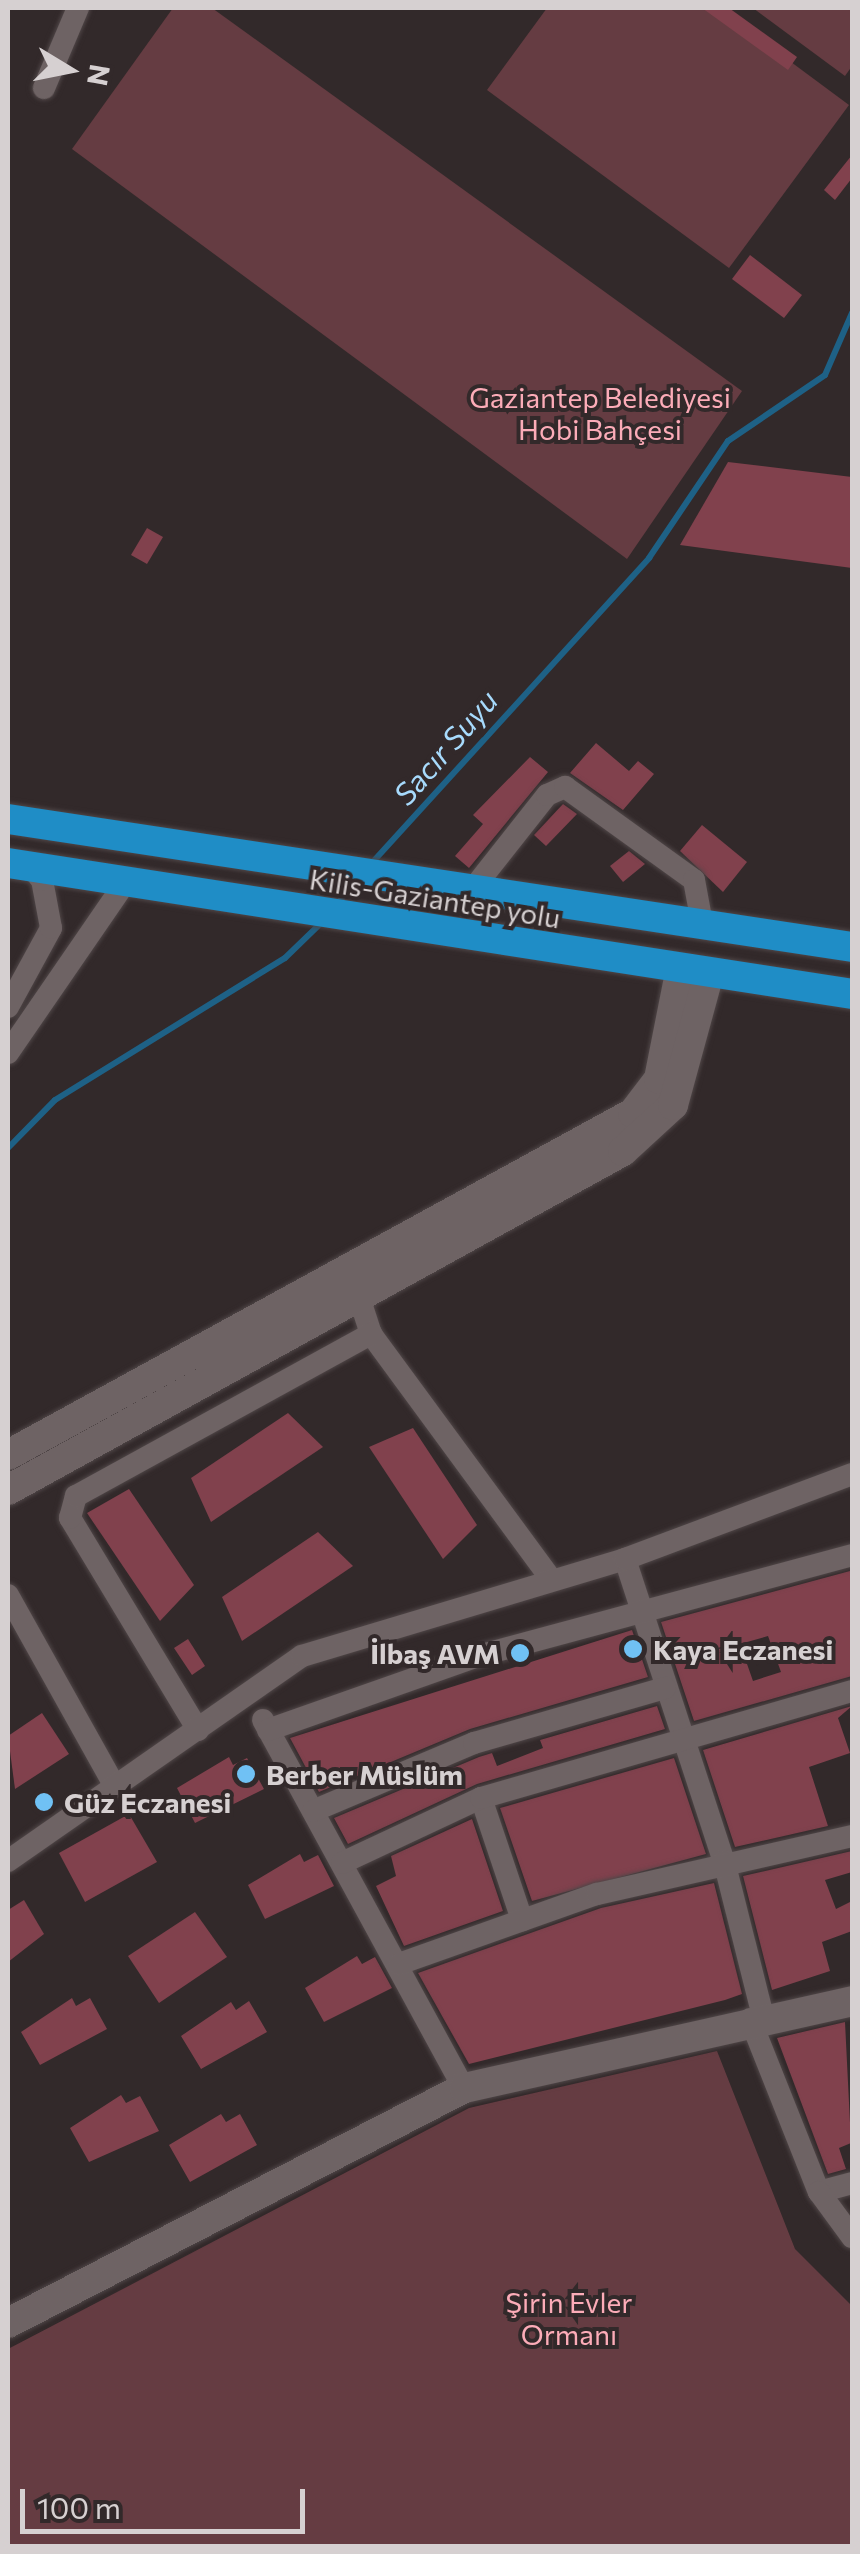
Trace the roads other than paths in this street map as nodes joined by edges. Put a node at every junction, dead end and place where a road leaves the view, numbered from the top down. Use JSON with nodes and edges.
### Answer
{"nodes":[{"id":1,"x":78,"y":8,"type":"edge"},
{"id":2,"x":44,"y":88,"type":"dead end"},
{"id":3,"x":8,"y":819,"type":"edge"},
{"id":4,"x":19,"y":865,"type":"edge"},
{"id":5,"x":127,"y":880,"type":"junction"},
{"id":6,"x":459,"y":888,"type":"junction"},
{"id":7,"x":702,"y":922,"type":"junction"},
{"id":8,"x":852,"y":947,"type":"edge"},
{"id":9,"x":695,"y":971,"type":"junction"},
{"id":10,"x":852,"y":994,"type":"edge"},
{"id":11,"x":8,"y":1006,"type":"edge"},
{"id":12,"x":8,"y":1053,"type":"edge"},
{"id":13,"x":359,"y":1297,"type":"junction"},
{"id":14,"x":370,"y":1334,"type":"junction"},
{"id":15,"x":8,"y":1455,"type":"edge"},
{"id":16,"x":852,"y":1474,"type":"edge"},
{"id":17,"x":8,"y":1490,"type":"edge"},
{"id":18,"x":852,"y":1554,"type":"edge"},
{"id":19,"x":625,"y":1559,"type":"junction"},
{"id":20,"x":550,"y":1579,"type":"junction"},
{"id":21,"x":8,"y":1594,"type":"edge"},
{"id":22,"x":642,"y":1616,"type":"junction"},
{"id":23,"x":665,"y":1688,"type":"junction"},
{"id":24,"x":852,"y":1691,"type":"edge"},
{"id":25,"x":253,"y":1698,"type":"junction"},
{"id":26,"x":198,"y":1730,"type":"junction"},
{"id":27,"x":268,"y":1730,"type":"junction"},
{"id":28,"x":680,"y":1735,"type":"junction"},
{"id":29,"x":114,"y":1785,"type":"junction"},
{"id":30,"x":480,"y":1798,"type":"junction"},
{"id":31,"x":313,"y":1811,"type":"junction"},
{"id":32,"x":852,"y":1836,"type":"edge"},
{"id":33,"x":8,"y":1861,"type":"edge"},
{"id":34,"x":724,"y":1862,"type":"junction"},
{"id":35,"x":342,"y":1863,"type":"junction"},
{"id":36,"x":522,"y":1920,"type":"junction"},
{"id":37,"x":399,"y":1964,"type":"junction"},
{"id":38,"x":852,"y":2001,"type":"edge"},
{"id":39,"x":756,"y":2017,"type":"junction"},
{"id":40,"x":464,"y":2088,"type":"junction"},
{"id":41,"x":852,"y":2183,"type":"edge"},
{"id":42,"x":819,"y":2192,"type":"junction"},
{"id":43,"x":852,"y":2237,"type":"edge"},
{"id":44,"x":8,"y":2323,"type":"edge"}],
"edges":[{"from":1,"to":2,"type":"street"},
{"from":3,"to":6,"type":"highway","name":"Kilis-Gaziantep yolu"},
{"from":4,"to":5,"type":"highway","name":"Kilis-Gaziantep yolu"},
{"from":4,"to":11,"type":"street"},
{"from":5,"to":9,"type":"highway","name":"Kilis-Gaziantep yolu"},
{"from":5,"to":12,"type":"street"},
{"from":6,"to":7,"type":"highway","name":"Kilis-Gaziantep yolu"},
{"from":6,"to":7,"type":"street"},
{"from":7,"to":8,"type":"highway","name":"Kilis-Gaziantep yolu"},
{"from":9,"to":10,"type":"highway","name":"Kilis-Gaziantep yolu"},
{"from":9,"to":13,"type":"street"},
{"from":9,"to":15,"type":"street"},
{"from":13,"to":14,"type":"street"},
{"from":13,"to":17,"type":"street"},
{"from":14,"to":20,"type":"street"},
{"from":14,"to":26,"type":"street"},
{"from":16,"to":19,"type":"street"},
{"from":18,"to":22,"type":"street"},
{"from":19,"to":20,"type":"street"},
{"from":19,"to":22,"type":"street"},
{"from":20,"to":25,"type":"street"},
{"from":21,"to":29,"type":"street"},
{"from":22,"to":23,"type":"street"},
{"from":22,"to":27,"type":"street"},
{"from":23,"to":28,"type":"street"},
{"from":23,"to":31,"type":"street"},
{"from":24,"to":28,"type":"street"},
{"from":25,"to":26,"type":"street"},
{"from":25,"to":27,"type":"street"},
{"from":26,"to":29,"type":"street"},
{"from":27,"to":31,"type":"street"},
{"from":28,"to":30,"type":"street"},
{"from":28,"to":34,"type":"street"},
{"from":29,"to":33,"type":"street"},
{"from":30,"to":35,"type":"street"},
{"from":30,"to":36,"type":"street"},
{"from":31,"to":35,"type":"street"},
{"from":32,"to":34,"type":"street"},
{"from":34,"to":36,"type":"street"},
{"from":34,"to":39,"type":"street"},
{"from":35,"to":37,"type":"street"},
{"from":36,"to":37,"type":"street"},
{"from":37,"to":40,"type":"street"},
{"from":38,"to":39,"type":"street"},
{"from":39,"to":40,"type":"street"},
{"from":39,"to":42,"type":"street"},
{"from":40,"to":44,"type":"street"},
{"from":41,"to":42,"type":"street"},
{"from":42,"to":43,"type":"street"}]}
